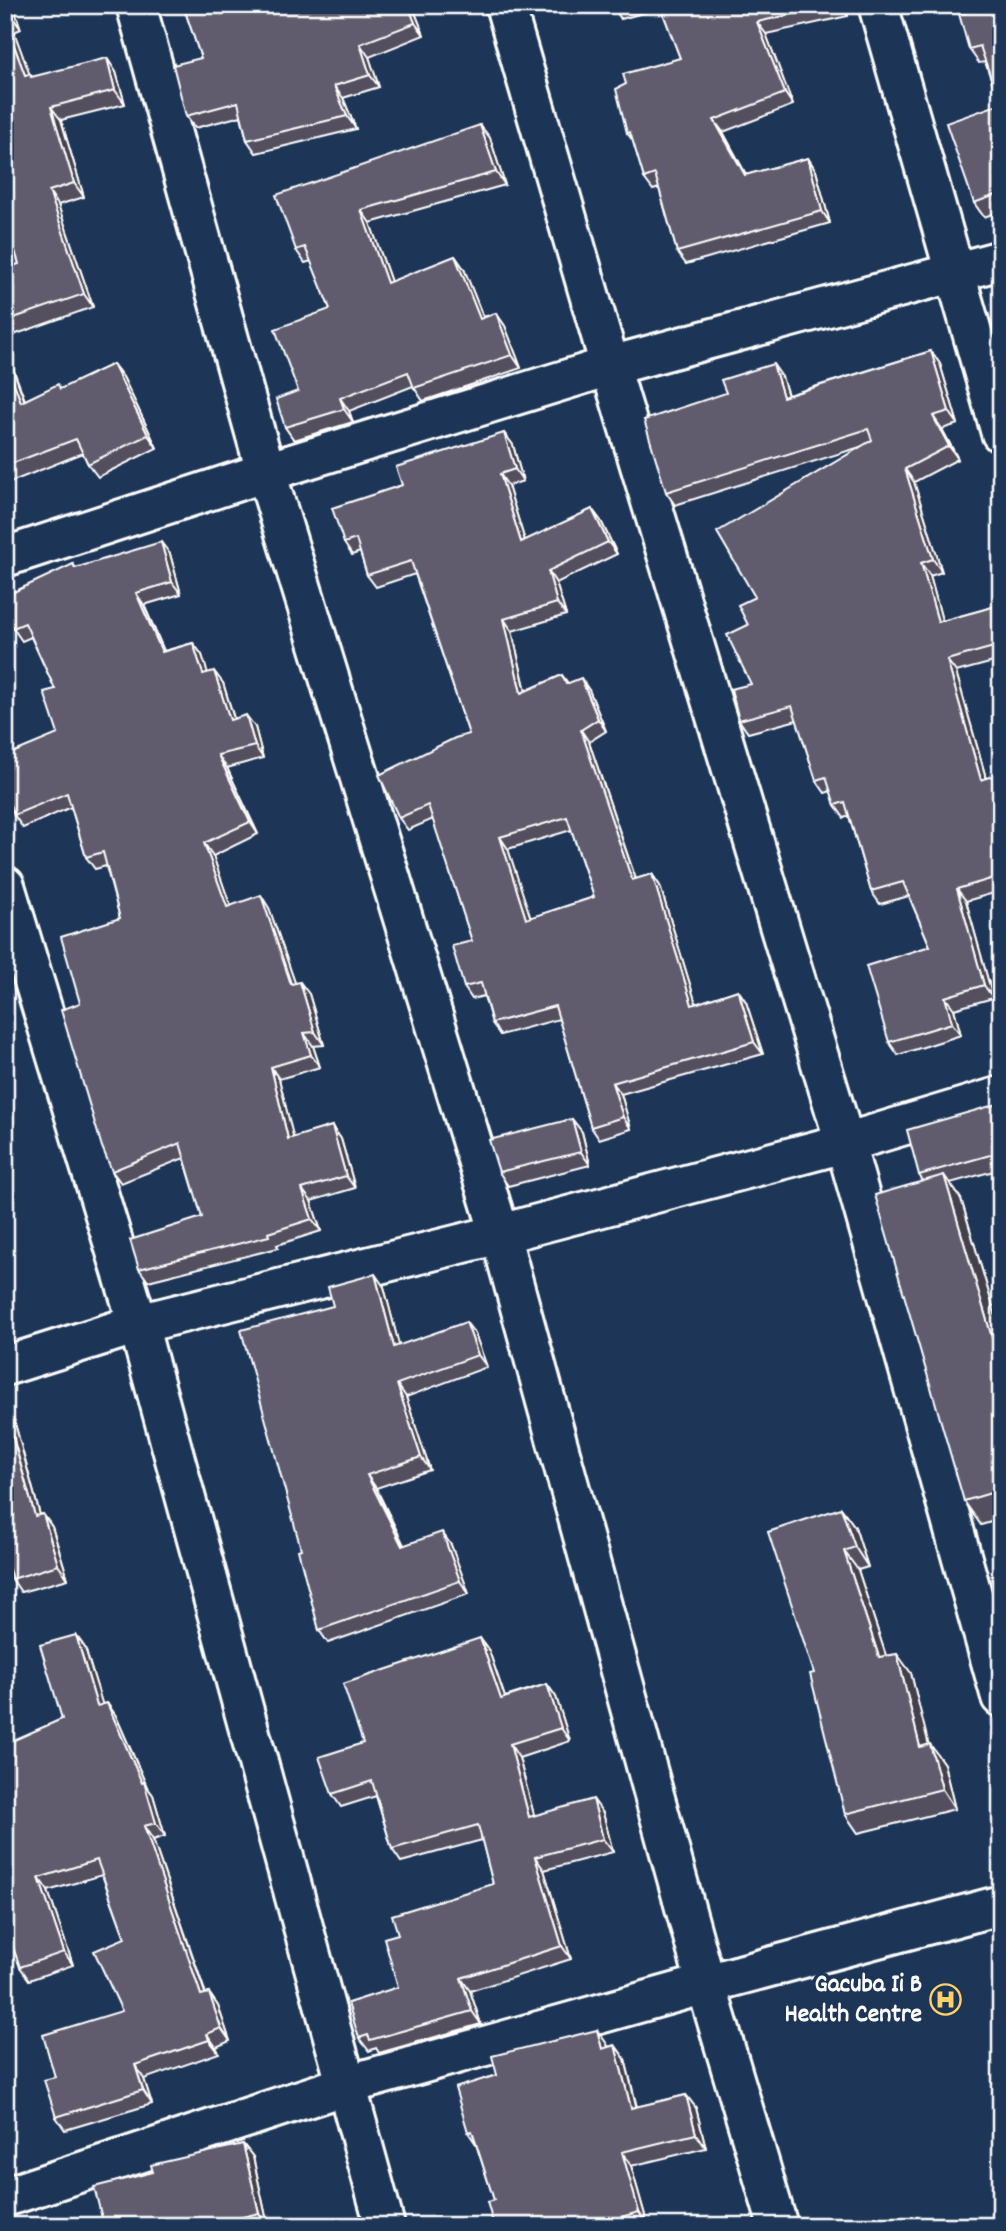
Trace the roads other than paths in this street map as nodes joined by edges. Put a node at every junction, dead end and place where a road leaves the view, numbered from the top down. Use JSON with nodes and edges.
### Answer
{"nodes":[{"id":1,"x":136,"y":5,"type":"edge"},
{"id":2,"x":505,"y":5,"type":"edge"},
{"id":3,"x":878,"y":5,"type":"edge"},
{"id":4,"x":1001,"y":260,"type":"edge"},
{"id":5,"x":955,"y":272,"type":"junction"},
{"id":6,"x":610,"y":366,"type":"junction"},
{"id":7,"x":1001,"y":433,"type":"edge"},
{"id":8,"x":266,"y":472,"type":"junction"},
{"id":9,"x":5,"y":557,"type":"edge"},
{"id":10,"x":5,"y":886,"type":"edge"},
{"id":11,"x":1001,"y":1096,"type":"edge"},
{"id":12,"x":845,"y":1143,"type":"junction"},
{"id":13,"x":500,"y":1234,"type":"junction"},
{"id":14,"x":138,"y":1324,"type":"junction"},
{"id":15,"x":5,"y":1366,"type":"edge"},
{"id":16,"x":1001,"y":1697,"type":"edge"},
{"id":17,"x":1001,"y":1905,"type":"edge"},
{"id":18,"x":706,"y":1984,"type":"junction"},
{"id":19,"x":346,"y":2085,"type":"junction"},
{"id":20,"x":5,"y":2197,"type":"edge"},
{"id":21,"x":385,"y":2226,"type":"edge"},
{"id":22,"x":778,"y":2226,"type":"edge"}],
"edges":[{"from":1,"to":8,"type":"street"},
{"from":2,"to":6,"type":"street"},
{"from":3,"to":5,"type":"street"},
{"from":4,"to":5,"type":"street"},
{"from":5,"to":6,"type":"street"},
{"from":5,"to":7,"type":"street"},
{"from":6,"to":8,"type":"street"},
{"from":6,"to":12,"type":"street"},
{"from":8,"to":9,"type":"street"},
{"from":8,"to":13,"type":"street"},
{"from":10,"to":14,"type":"street"},
{"from":11,"to":12,"type":"street"},
{"from":12,"to":13,"type":"street"},
{"from":12,"to":16,"type":"street"},
{"from":13,"to":14,"type":"street"},
{"from":13,"to":18,"type":"street"},
{"from":14,"to":15,"type":"street"},
{"from":14,"to":19,"type":"street"},
{"from":17,"to":18,"type":"street"},
{"from":18,"to":19,"type":"street"},
{"from":18,"to":22,"type":"street"},
{"from":19,"to":20,"type":"street"},
{"from":19,"to":21,"type":"street"}]}
